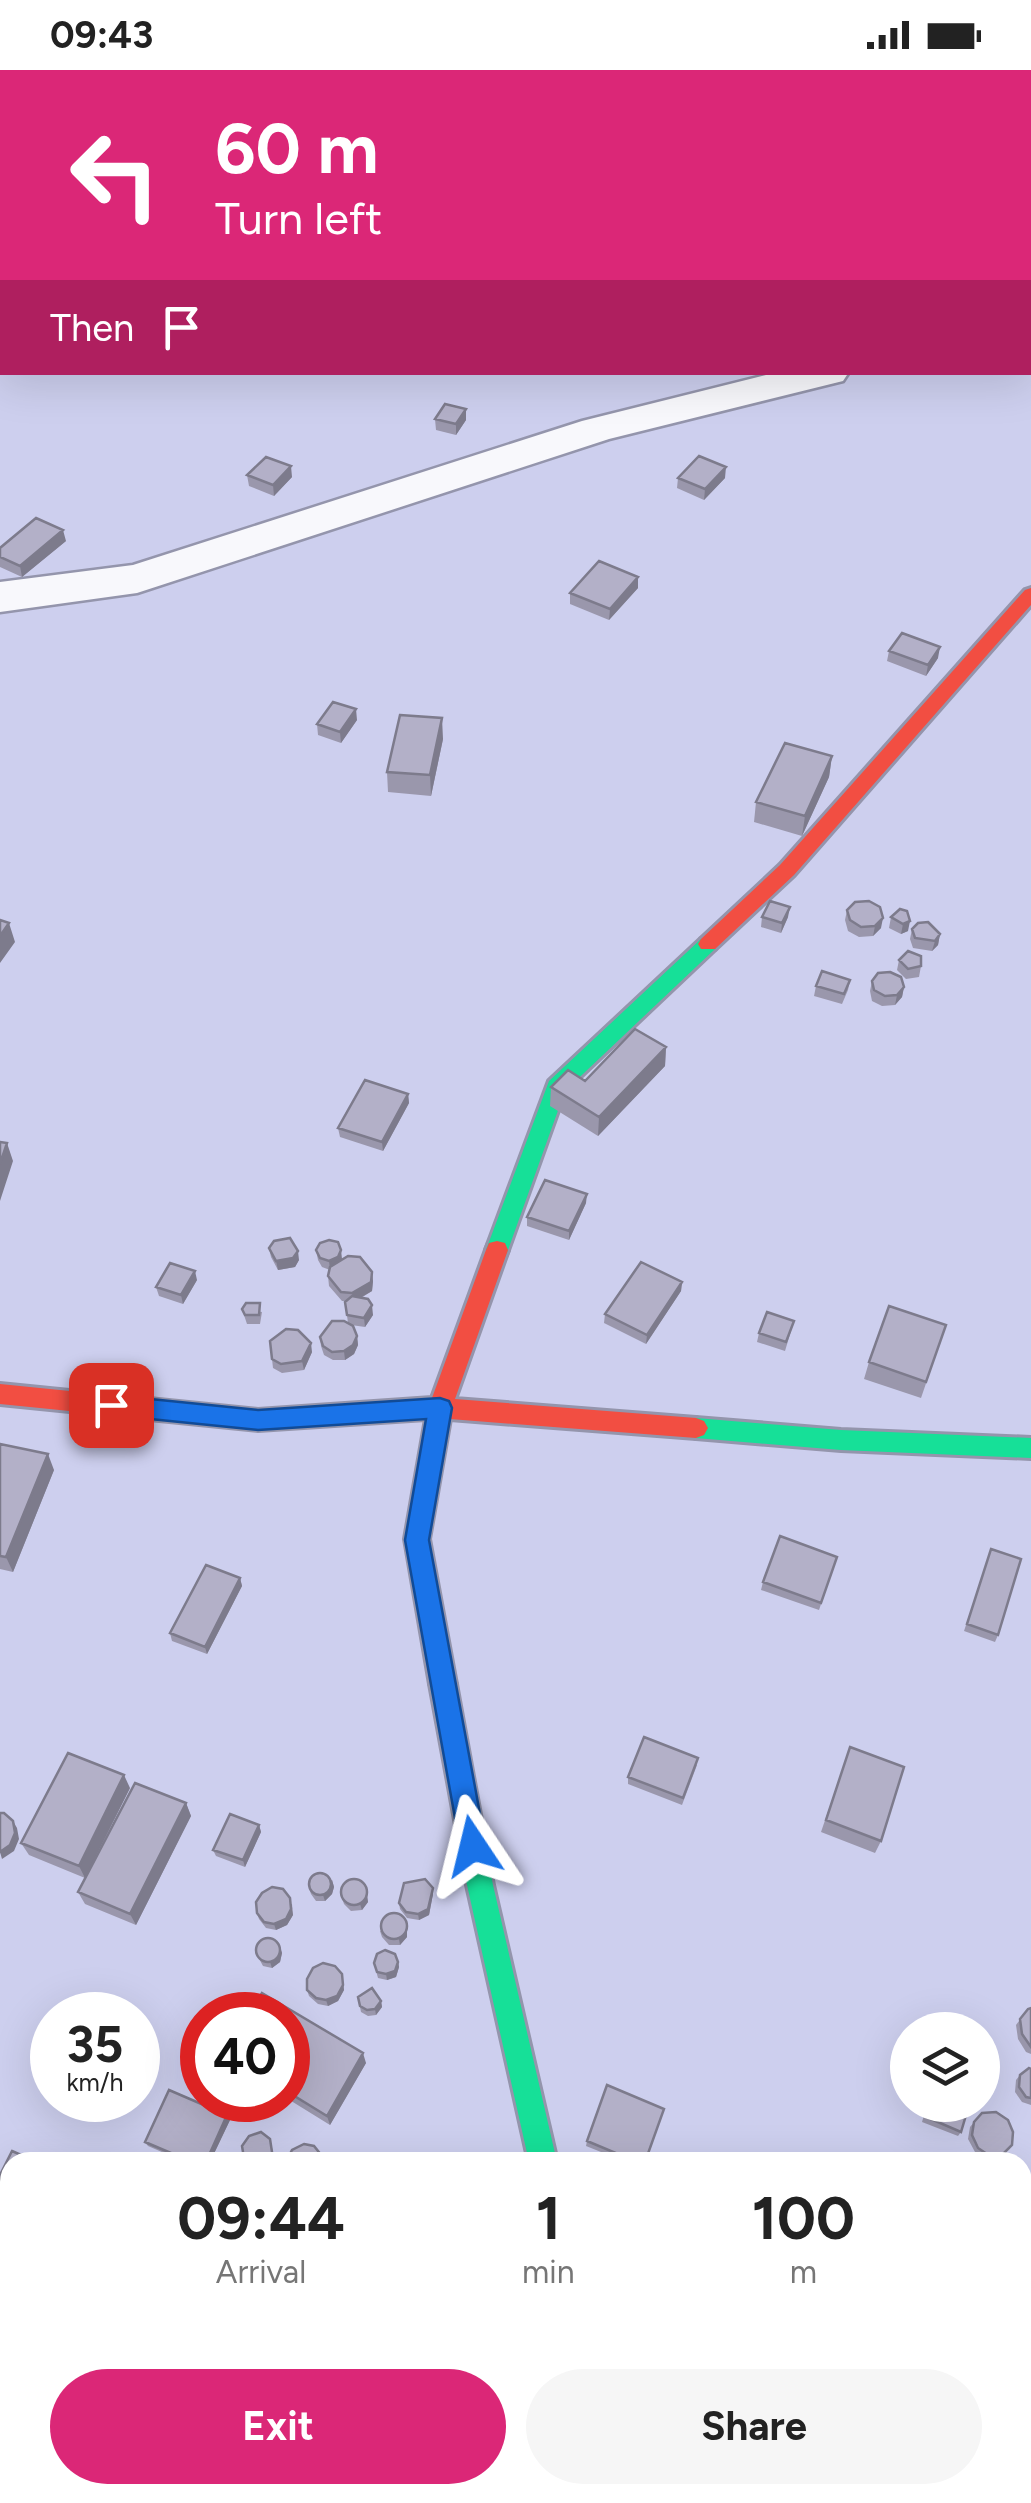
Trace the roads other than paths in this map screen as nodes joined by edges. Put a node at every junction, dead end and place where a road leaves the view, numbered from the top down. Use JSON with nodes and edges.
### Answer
{"nodes":[{"id":1,"x":817,"y":375,"type":"edge"},
{"id":2,"x":1031,"y":594,"type":"edge"},
{"id":3,"x":0,"y":597,"type":"edge"},
{"id":4,"x":0,"y":1394,"type":"edge"},
{"id":5,"x":440,"y":1408,"type":"junction"},
{"id":6,"x":1031,"y":1448,"type":"edge"},
{"id":7,"x":541,"y":2152,"type":"edge"}],
"edges":[{"from":1,"to":3,"type":"street"},
{"from":2,"to":5,"type":"street"},
{"from":4,"to":5,"type":"street"},
{"from":5,"to":6,"type":"street"},
{"from":5,"to":7,"type":"street"}]}
